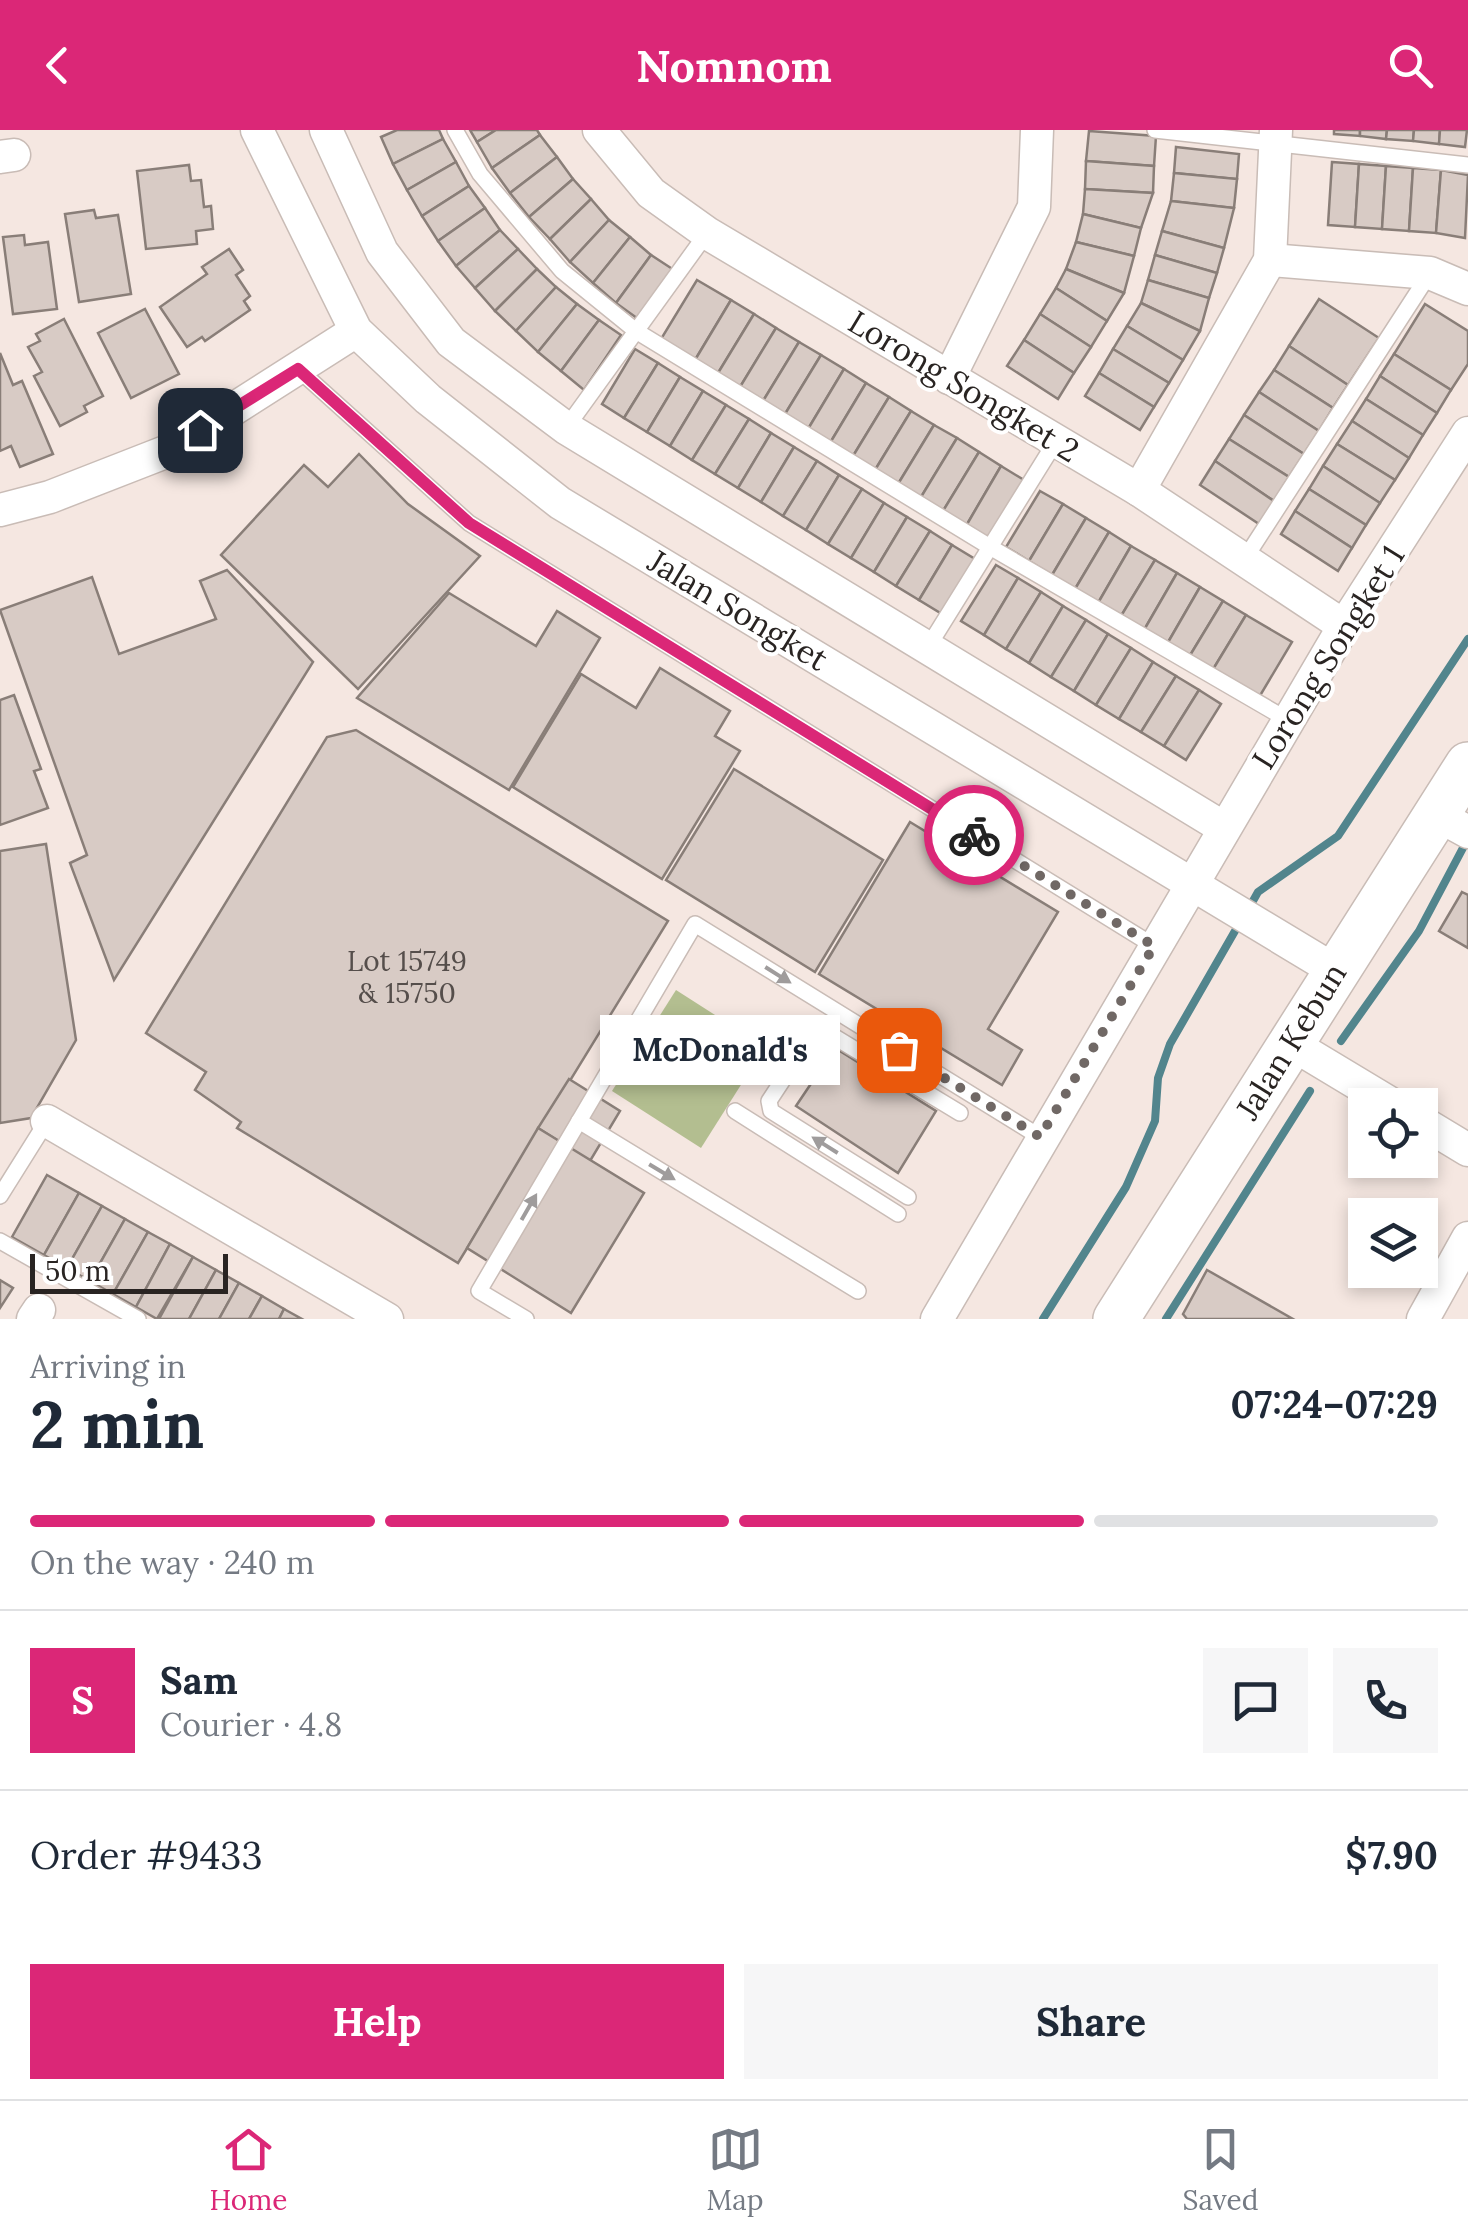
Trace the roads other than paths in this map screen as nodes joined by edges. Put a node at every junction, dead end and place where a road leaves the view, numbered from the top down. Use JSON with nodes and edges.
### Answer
{"nodes":[{"id":1,"x":257,"y":130,"type":"edge"},
{"id":2,"x":326,"y":130,"type":"edge"},
{"id":3,"x":454,"y":130,"type":"edge"},
{"id":4,"x":599,"y":130,"type":"edge"},
{"id":5,"x":1038,"y":130,"type":"edge"},
{"id":6,"x":1154,"y":130,"type":"edge"},
{"id":7,"x":1276,"y":135,"type":"edge"},
{"id":8,"x":1468,"y":165,"type":"edge"},
{"id":9,"x":707,"y":233,"type":"junction"},
{"id":10,"x":1270,"y":260,"type":"junction"},
{"id":11,"x":1430,"y":273,"type":"junction"},
{"id":12,"x":1468,"y":289,"type":"edge"},
{"id":13,"x":356,"y":331,"type":"junction"},
{"id":14,"x":636,"y":331,"type":"junction"},
{"id":15,"x":298,"y":369,"type":"junction"},
{"id":16,"x":950,"y":378,"type":"junction"},
{"id":17,"x":566,"y":428,"type":"junction"},
{"id":18,"x":1468,"y":433,"type":"edge"},
{"id":19,"x":1056,"y":441,"type":"junction"},
{"id":20,"x":1139,"y":490,"type":"junction"},
{"id":21,"x":0,"y":510,"type":"edge"},
{"id":22,"x":990,"y":547,"type":"junction"},
{"id":23,"x":1244,"y":560,"type":"junction"},
{"id":24,"x":1344,"y":626,"type":"junction"},
{"id":25,"x":928,"y":648,"type":"junction"},
{"id":26,"x":1288,"y":720,"type":"junction"},
{"id":27,"x":1468,"y":764,"type":"edge"},
{"id":28,"x":1452,"y":823,"type":"edge"},
{"id":29,"x":1224,"y":828,"type":"junction"},
{"id":30,"x":1205,"y":892,"type":"junction"},
{"id":31,"x":1154,"y":946,"type":"junction"},
{"id":32,"x":1336,"y":971,"type":"junction"},
{"id":33,"x":1290,"y":1043,"type":"junction"},
{"id":34,"x":1365,"y":1088,"type":"edge"},
{"id":35,"x":735,"y":1111,"type":"dead end"},
{"id":36,"x":960,"y":1113,"type":"dead end"},
{"id":37,"x":48,"y":1121,"type":"joint"},
{"id":38,"x":579,"y":1121,"type":"junction"},
{"id":39,"x":1438,"y":1132,"type":"edge"},
{"id":40,"x":1040,"y":1137,"type":"junction"},
{"id":41,"x":1468,"y":1150,"type":"edge"},
{"id":42,"x":0,"y":1196,"type":"edge"},
{"id":43,"x":908,"y":1197,"type":"dead end"},
{"id":44,"x":898,"y":1214,"type":"dead end"},
{"id":45,"x":1468,"y":1238,"type":"edge"},
{"id":46,"x":0,"y":1241,"type":"edge"},
{"id":47,"x":858,"y":1291,"type":"dead end"},
{"id":48,"x":352,"y":1310,"type":"edge"},
{"id":49,"x":138,"y":1319,"type":"edge"},
{"id":50,"x":387,"y":1319,"type":"edge"},
{"id":51,"x":526,"y":1319,"type":"edge"},
{"id":52,"x":937,"y":1319,"type":"edge"},
{"id":53,"x":1116,"y":1319,"type":"edge"},
{"id":54,"x":1423,"y":1319,"type":"edge"}],
"edges":[{"from":1,"to":13,"type":"street","name":"Jalan Songket"},
{"from":2,"to":17,"type":"street","name":"Jalan Songket"},
{"from":3,"to":14,"type":"lane"},
{"from":4,"to":9,"type":"street","name":"Lorong Songket 2"},
{"from":5,"to":16,"type":"street"},
{"from":6,"to":7,"type":"lane"},
{"from":7,"to":8,"type":"lane"},
{"from":7,"to":10,"type":"street"},
{"from":9,"to":14,"type":"lane"},
{"from":9,"to":16,"type":"street","name":"Lorong Songket 2"},
{"from":10,"to":11,"type":"street"},
{"from":10,"to":20,"type":"street"},
{"from":11,"to":12,"type":"street"},
{"from":11,"to":23,"type":"lane"},
{"from":13,"to":15,"type":"street"},
{"from":13,"to":30,"type":"street","name":"Jalan Songket"},
{"from":14,"to":17,"type":"lane"},
{"from":14,"to":22,"type":"lane"},
{"from":15,"to":21,"type":"street"},
{"from":15,"to":31,"type":"lane","name":"Jalan Songket"},
{"from":16,"to":19,"type":"street","name":"Lorong Songket 2"},
{"from":17,"to":25,"type":"street","name":"Jalan Songket"},
{"from":18,"to":24,"type":"street","name":"Lorong Songket 1"},
{"from":19,"to":20,"type":"street","name":"Lorong Songket 2"},
{"from":19,"to":22,"type":"lane"},
{"from":20,"to":23,"type":"street","name":"Lorong Songket 2"},
{"from":22,"to":25,"type":"lane"},
{"from":22,"to":26,"type":"lane"},
{"from":23,"to":24,"type":"street","name":"Lorong Songket 2"},
{"from":24,"to":26,"type":"street","name":"Lorong Songket 1"},
{"from":25,"to":29,"type":"street","name":"Jalan Songket"},
{"from":26,"to":29,"type":"street","name":"Lorong Songket 1"},
{"from":27,"to":28,"type":"main road","name":"Jalan Kebun"},
{"from":28,"to":32,"type":"main road","name":"Jalan Kebun"},
{"from":29,"to":30,"type":"street","name":"Lorong Songket 1"},
{"from":30,"to":31,"type":"street","name":"Lorong Songket 1"},
{"from":30,"to":32,"type":"street","name":"Jalan Songket"},
{"from":31,"to":40,"type":"street","name":"Lorong Songket 1"},
{"from":32,"to":33,"type":"main road","name":"Jalan Kebun"},
{"from":33,"to":34,"type":"street"},
{"from":33,"to":53,"type":"main road","name":"Jalan Kebun"},
{"from":35,"to":44,"type":"lane"},
{"from":43,"to":36,"type":"lane","one_way":true},
{"from":37,"to":42,"type":"lane"},
{"from":37,"to":48,"type":"street"},
{"from":38,"to":40,"type":"lane","one_way":true},
{"from":38,"to":47,"type":"lane","one_way":true},
{"from":51,"to":38,"type":"lane","one_way":true},
{"from":39,"to":41,"type":"street"},
{"from":40,"to":52,"type":"street","name":"Lorong Songket 1"},
{"from":45,"to":54,"type":"street"},
{"from":46,"to":49,"type":"lane"},
{"from":48,"to":50,"type":"street"}]}
